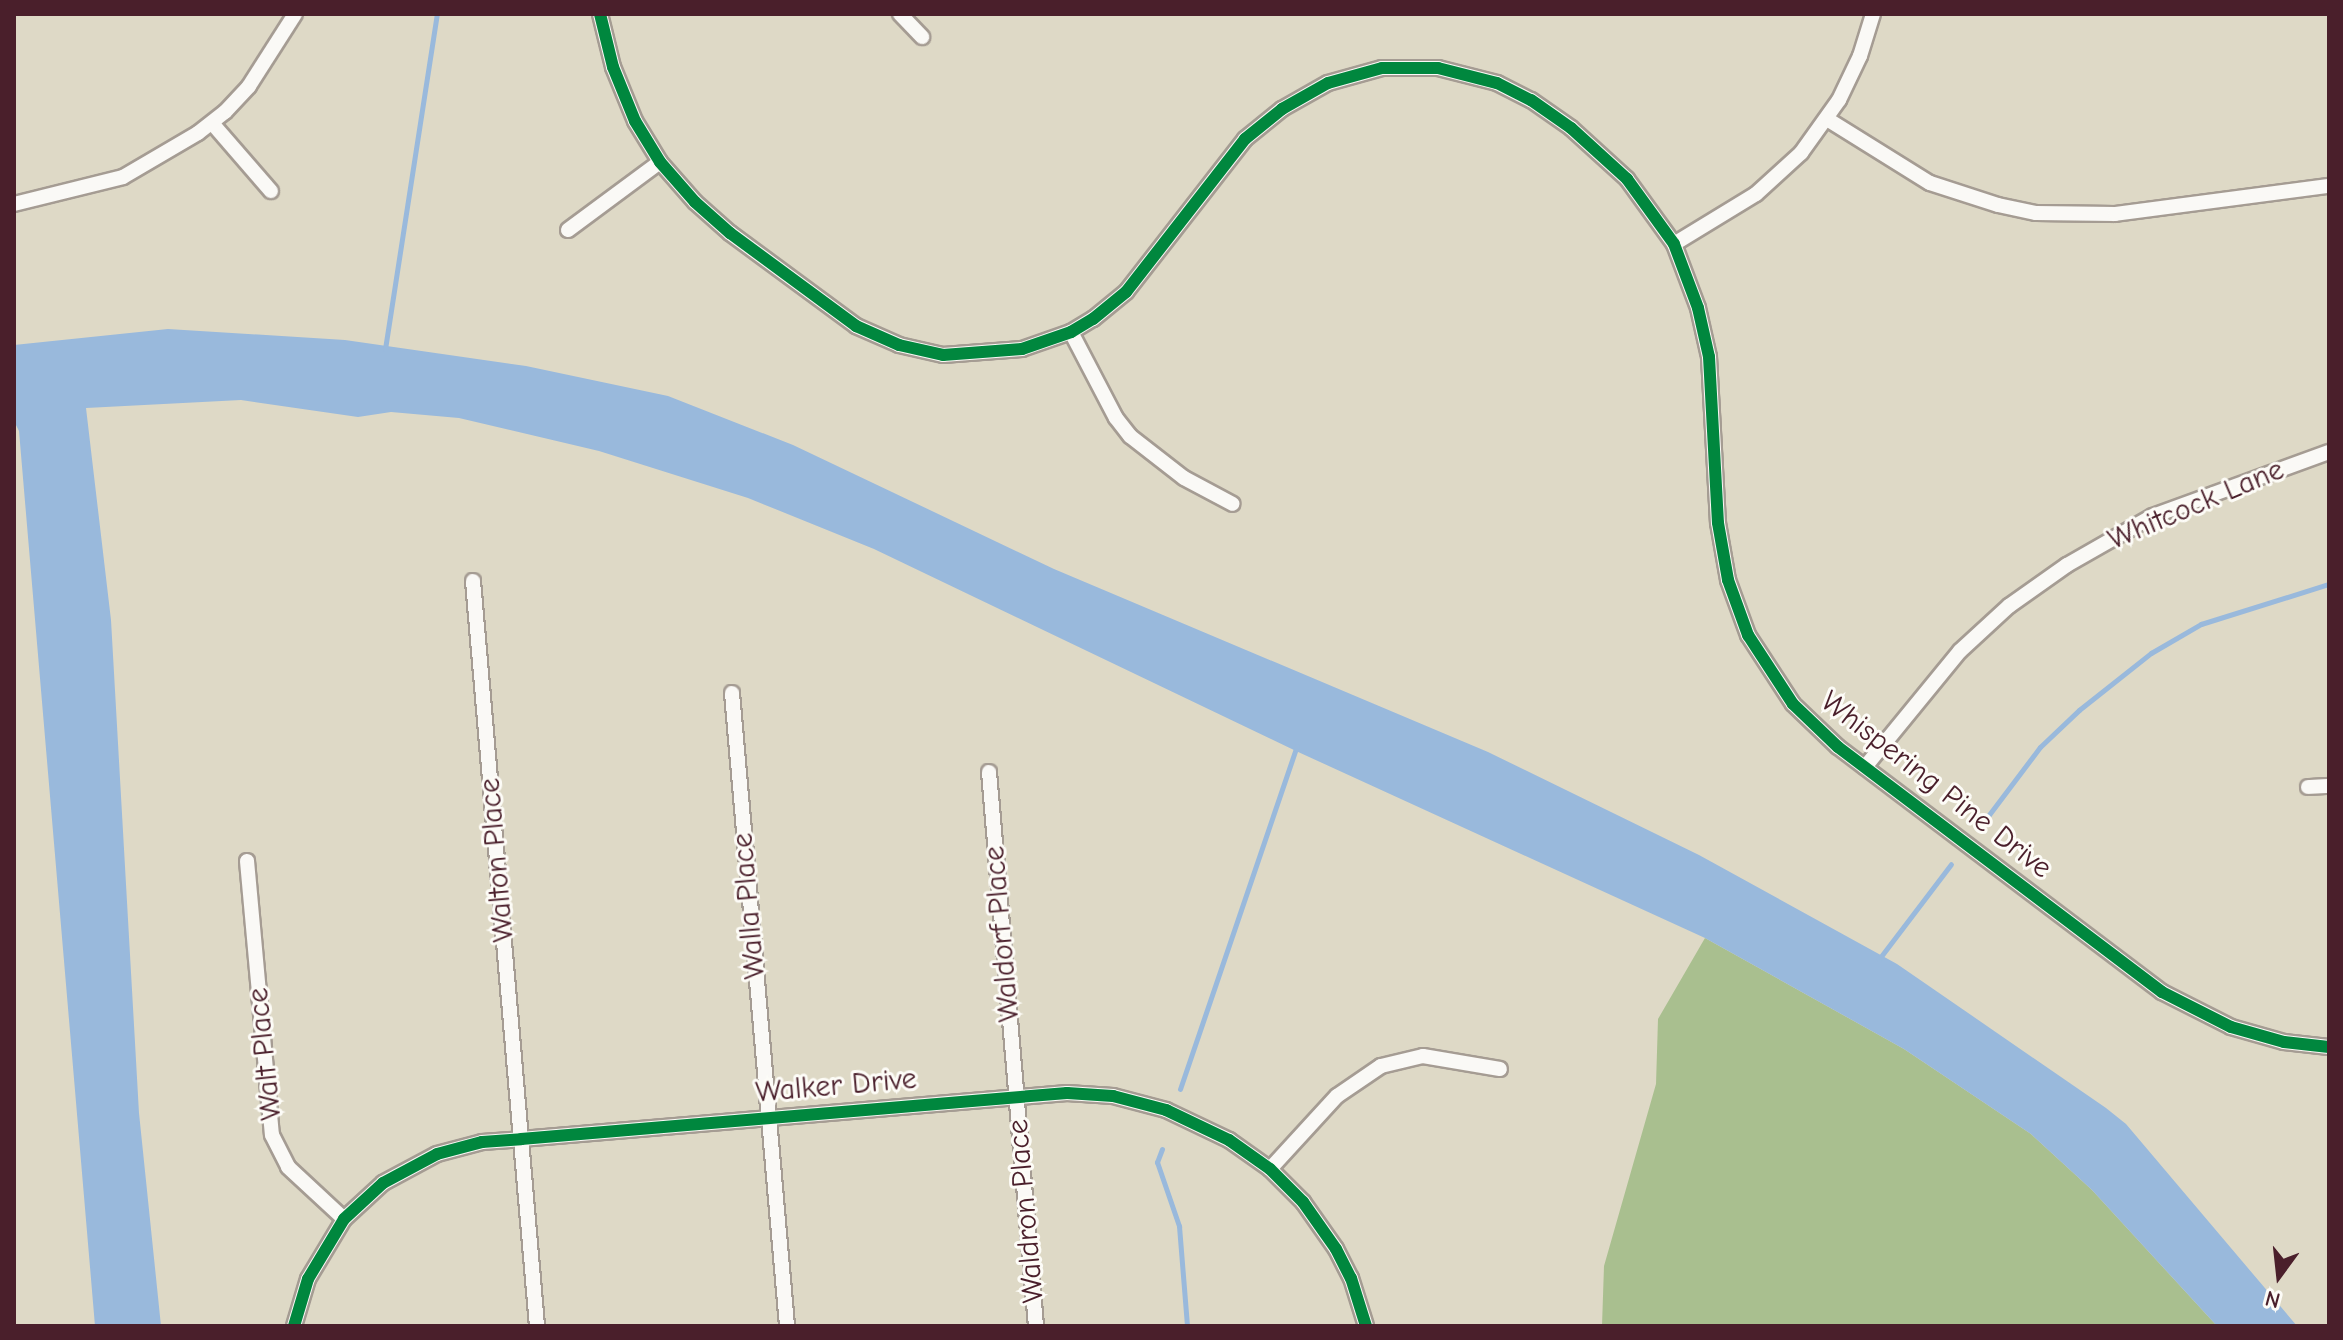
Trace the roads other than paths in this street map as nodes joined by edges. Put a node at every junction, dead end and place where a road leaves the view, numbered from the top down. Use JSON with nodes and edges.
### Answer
{"nodes":[{"id":1,"x":295,"y":14,"type":"edge"},
{"id":2,"x":600,"y":14,"type":"edge"},
{"id":3,"x":900,"y":14,"type":"edge"},
{"id":4,"x":1873,"y":14,"type":"edge"},
{"id":5,"x":922,"y":37,"type":"dead end"},
{"id":6,"x":1827,"y":119,"type":"junction"},
{"id":7,"x":212,"y":123,"type":"junction"},
{"id":8,"x":660,"y":162,"type":"junction"},
{"id":9,"x":2329,"y":186,"type":"edge"},
{"id":10,"x":271,"y":191,"type":"dead end"},
{"id":11,"x":14,"y":204,"type":"edge"},
{"id":12,"x":568,"y":230,"type":"dead end"},
{"id":13,"x":1674,"y":244,"type":"junction"},
{"id":14,"x":1071,"y":332,"type":"junction"},
{"id":15,"x":2329,"y":452,"type":"edge"},
{"id":16,"x":1233,"y":504,"type":"dead end"},
{"id":17,"x":473,"y":581,"type":"dead end"},
{"id":18,"x":732,"y":693,"type":"dead end"},
{"id":19,"x":1865,"y":767,"type":"junction"},
{"id":20,"x":989,"y":772,"type":"dead end"},
{"id":21,"x":2329,"y":786,"type":"edge"},
{"id":22,"x":2308,"y":787,"type":"dead end"},
{"id":23,"x":247,"y":861,"type":"dead end"},
{"id":24,"x":2329,"y":1047,"type":"edge"},
{"id":25,"x":1500,"y":1069,"type":"dead end"},
{"id":26,"x":1015,"y":1097,"type":"junction"},
{"id":27,"x":769,"y":1118,"type":"junction"},
{"id":28,"x":521,"y":1139,"type":"junction"},
{"id":29,"x":1270,"y":1169,"type":"junction"},
{"id":30,"x":344,"y":1219,"type":"junction"},
{"id":31,"x":294,"y":1326,"type":"edge"},
{"id":32,"x":537,"y":1326,"type":"edge"},
{"id":33,"x":787,"y":1326,"type":"edge"},
{"id":34,"x":1036,"y":1326,"type":"edge"},
{"id":35,"x":1366,"y":1326,"type":"edge"}],
"edges":[{"from":1,"to":7,"type":"street"},
{"from":2,"to":8,"type":"street","name":"Whispering Pine Drive"},
{"from":3,"to":5,"type":"street"},
{"from":4,"to":6,"type":"street"},
{"from":6,"to":9,"type":"street"},
{"from":6,"to":13,"type":"street"},
{"from":7,"to":10,"type":"street"},
{"from":7,"to":11,"type":"street"},
{"from":8,"to":12,"type":"street"},
{"from":8,"to":14,"type":"street","name":"Whispering Pine Drive"},
{"from":13,"to":14,"type":"street","name":"Whispering Pine Drive"},
{"from":13,"to":19,"type":"street","name":"Whispering Pine Drive"},
{"from":14,"to":16,"type":"street"},
{"from":15,"to":19,"type":"street","name":"Whitcock Lane"},
{"from":17,"to":28,"type":"street","name":"Walton Place"},
{"from":18,"to":27,"type":"street","name":"Walla Place"},
{"from":19,"to":24,"type":"street","name":"Whispering Pine Drive"},
{"from":20,"to":26,"type":"street","name":"Waldorf Place"},
{"from":21,"to":22,"type":"street"},
{"from":23,"to":30,"type":"street","name":"Walt Place"},
{"from":25,"to":29,"type":"street"},
{"from":26,"to":27,"type":"street","name":"Walker Drive"},
{"from":26,"to":29,"type":"street","name":"Walker Drive"},
{"from":26,"to":34,"type":"street","name":"Waldron Place"},
{"from":27,"to":28,"type":"street","name":"Walker Drive"},
{"from":27,"to":33,"type":"street","name":"Walla Place"},
{"from":28,"to":30,"type":"street","name":"Walker Drive"},
{"from":28,"to":32,"type":"street","name":"Walton Place"},
{"from":29,"to":35,"type":"street","name":"Walker Drive"},
{"from":30,"to":31,"type":"street","name":"Walker Drive"}]}
